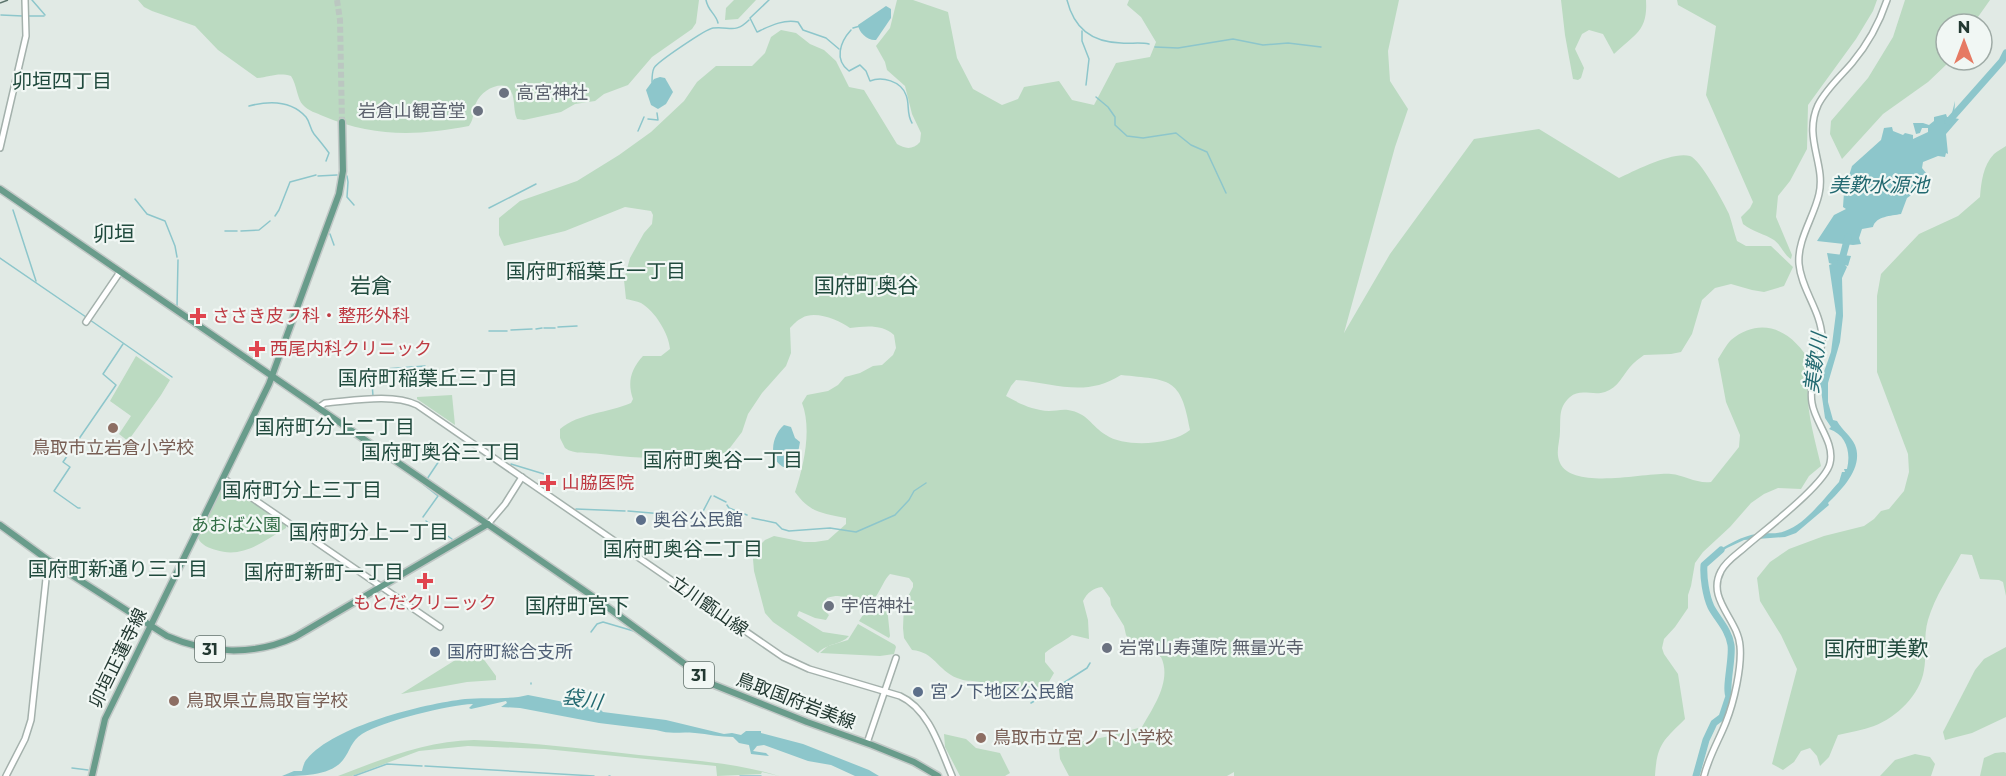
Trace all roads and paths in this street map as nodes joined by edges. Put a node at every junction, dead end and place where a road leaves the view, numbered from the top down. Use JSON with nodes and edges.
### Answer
{"nodes":[{"id":1,"x":25,"y":0,"type":"edge"},
{"id":2,"x":1887,"y":0,"type":"edge"},
{"id":3,"x":342,"y":122,"type":"tunnel mouth"},
{"id":4,"x":0,"y":148,"type":"edge"},
{"id":5,"x":0,"y":189,"type":"edge"},
{"id":6,"x":120,"y":272,"type":"junction"},
{"id":7,"x":86,"y":322,"type":"dead end"},
{"id":8,"x":272,"y":377,"type":"junction"},
{"id":9,"x":318,"y":408,"type":"junction"},
{"id":10,"x":522,"y":477,"type":"junction"},
{"id":11,"x":223,"y":478,"type":"junction"},
{"id":12,"x":488,"y":524,"type":"junction"},
{"id":13,"x":0,"y":525,"type":"edge"},
{"id":14,"x":48,"y":560,"type":"junction"},
{"id":15,"x":381,"y":587,"type":"junction"},
{"id":16,"x":149,"y":626,"type":"junction"},
{"id":17,"x":440,"y":627,"type":"dead end"},
{"id":18,"x":896,"y":658,"type":"dead end"},
{"id":19,"x":885,"y":691,"type":"junction"},
{"id":20,"x":867,"y":743,"type":"junction"},
{"id":21,"x":6,"y":776,"type":"edge"},
{"id":22,"x":92,"y":776,"type":"edge"},
{"id":23,"x":938,"y":776,"type":"edge"},
{"id":24,"x":952,"y":776,"type":"edge"},
{"id":25,"x":1704,"y":776,"type":"edge"}],
"edges":[{"from":1,"to":4,"type":"street"},
{"from":2,"to":25,"type":"street"},
{"from":3,"to":8,"type":"main road","name":"卯垣正蓮寺線"},
{"from":5,"to":6,"type":"main road","name":"鳥取国府岩美線"},
{"from":6,"to":7,"type":"street"},
{"from":6,"to":8,"type":"main road","name":"鳥取国府岩美線"},
{"from":8,"to":9,"type":"main road","name":"鳥取国府岩美線"},
{"from":8,"to":11,"type":"main road","name":"卯垣正蓮寺線"},
{"from":9,"to":10,"type":"street","name":"立川甑山線"},
{"from":9,"to":12,"type":"main road","name":"鳥取国府岩美線"},
{"from":10,"to":12,"type":"street"},
{"from":10,"to":19,"type":"street","name":"立川甑山線"},
{"from":11,"to":15,"type":"street"},
{"from":11,"to":16,"type":"main road","name":"卯垣正蓮寺線"},
{"from":12,"to":15,"type":"main road","number":"31"},
{"from":12,"to":20,"type":"main road","name":"鳥取国府岩美線","number":"31"},
{"from":13,"to":14,"type":"main road","number":"31"},
{"from":14,"to":16,"type":"main road","number":"31"},
{"from":14,"to":21,"type":"street"},
{"from":15,"to":16,"type":"main road","number":"31"},
{"from":15,"to":17,"type":"street"},
{"from":16,"to":22,"type":"main road","name":"卯垣正蓮寺線"},
{"from":18,"to":19,"type":"street"},
{"from":19,"to":20,"type":"street"},
{"from":19,"to":24,"type":"street","name":"立川甑山線"},
{"from":20,"to":23,"type":"main road","name":"鳥取国府岩美線","number":"31"}]}
